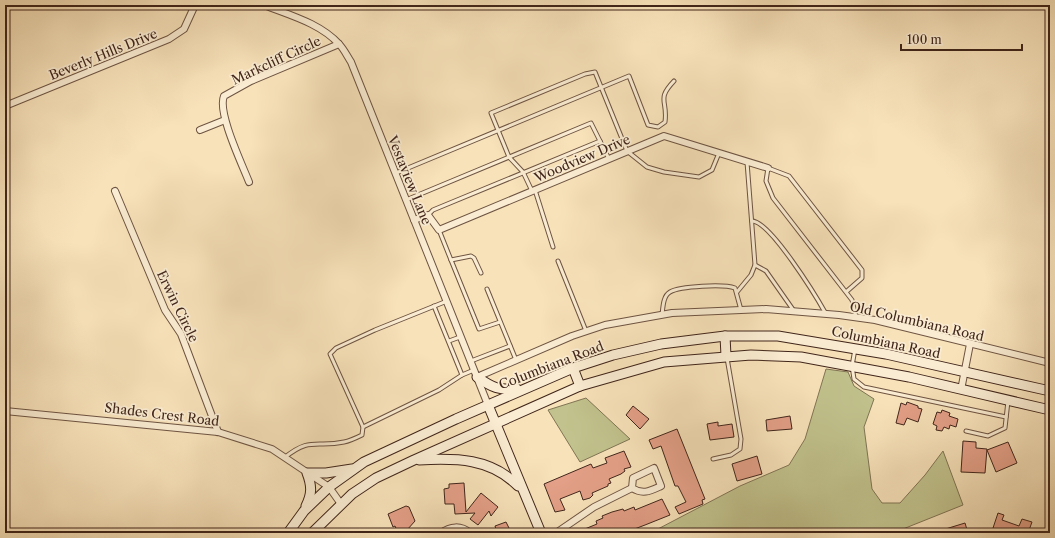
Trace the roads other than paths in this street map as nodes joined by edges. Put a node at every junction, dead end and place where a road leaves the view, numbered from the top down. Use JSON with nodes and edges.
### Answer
{"nodes":[{"id":1,"x":195,"y":5,"type":"edge"},
{"id":2,"x":264,"y":5,"type":"edge"},
{"id":3,"x":339,"y":44,"type":"junction"},
{"id":4,"x":674,"y":81,"type":"dead end"},
{"id":5,"x":602,"y":87,"type":"junction"},
{"id":6,"x":5,"y":106,"type":"edge"},
{"id":7,"x":225,"y":120,"type":"junction"},
{"id":8,"x":200,"y":130,"type":"dead end"},
{"id":9,"x":497,"y":131,"type":"junction"},
{"id":10,"x":600,"y":141,"type":"junction"},
{"id":11,"x":627,"y":151,"type":"junction"},
{"id":12,"x":719,"y":152,"type":"junction"},
{"id":13,"x":509,"y":157,"type":"junction"},
{"id":14,"x":608,"y":159,"type":"junction"},
{"id":15,"x":747,"y":160,"type":"junction"},
{"id":16,"x":768,"y":168,"type":"junction"},
{"id":17,"x":524,"y":172,"type":"junction"},
{"id":18,"x":396,"y":173,"type":"junction"},
{"id":19,"x":249,"y":182,"type":"dead end"},
{"id":20,"x":533,"y":190,"type":"junction"},
{"id":21,"x":115,"y":191,"type":"dead end"},
{"id":22,"x":406,"y":200,"type":"junction"},
{"id":23,"x":428,"y":215,"type":"junction"},
{"id":24,"x":414,"y":220,"type":"junction"},
{"id":25,"x":752,"y":221,"type":"junction"},
{"id":26,"x":439,"y":230,"type":"junction"},
{"id":27,"x":553,"y":248,"type":"dead end"},
{"id":28,"x":451,"y":260,"type":"junction"},
{"id":29,"x":558,"y":261,"type":"dead end"},
{"id":30,"x":755,"y":265,"type":"junction"},
{"id":31,"x":481,"y":273,"type":"dead end"},
{"id":32,"x":487,"y":289,"type":"dead end"},
{"id":33,"x":737,"y":292,"type":"junction"},
{"id":34,"x":846,"y":292,"type":"junction"},
{"id":35,"x":447,"y":301,"type":"junction"},
{"id":36,"x":434,"y":306,"type":"junction"},
{"id":37,"x":742,"y":310,"type":"junction"},
{"id":38,"x":794,"y":311,"type":"junction"},
{"id":39,"x":826,"y":314,"type":"junction"},
{"id":40,"x":662,"y":315,"type":"junction"},
{"id":41,"x":856,"y":317,"type":"junction"},
{"id":42,"x":500,"y":322,"type":"junction"},
{"id":43,"x":586,"y":331,"type":"junction"},
{"id":44,"x":461,"y":336,"type":"junction"},
{"id":45,"x":725,"y":336,"type":"junction"},
{"id":46,"x":449,"y":341,"type":"junction"},
{"id":47,"x":970,"y":344,"type":"junction"},
{"id":48,"x":510,"y":346,"type":"junction"},
{"id":49,"x":855,"y":349,"type":"junction"},
{"id":50,"x":726,"y":356,"type":"junction"},
{"id":51,"x":516,"y":360,"type":"junction"},
{"id":52,"x":471,"y":361,"type":"junction"},
{"id":53,"x":1050,"y":364,"type":"edge"},
{"id":54,"x":852,"y":366,"type":"junction"},
{"id":55,"x":573,"y":368,"type":"junction"},
{"id":56,"x":963,"y":372,"type":"junction"},
{"id":57,"x":476,"y":373,"type":"junction"},
{"id":58,"x":462,"y":374,"type":"junction"},
{"id":59,"x":580,"y":386,"type":"junction"},
{"id":60,"x":524,"y":388,"type":"junction"},
{"id":61,"x":961,"y":390,"type":"junction"},
{"id":62,"x":1050,"y":391,"type":"edge"},
{"id":63,"x":1008,"y":401,"type":"junction"},
{"id":64,"x":488,"y":405,"type":"junction"},
{"id":65,"x":1050,"y":410,"type":"edge"},
{"id":66,"x":5,"y":411,"type":"edge"},
{"id":67,"x":1006,"y":417,"type":"junction"},
{"id":68,"x":495,"y":423,"type":"junction"},
{"id":69,"x":363,"y":427,"type":"junction"},
{"id":70,"x":966,"y":431,"type":"dead end"},
{"id":71,"x":218,"y":432,"type":"junction"},
{"id":72,"x":284,"y":458,"type":"junction"},
{"id":73,"x":713,"y":459,"type":"dead end"},
{"id":74,"x":414,"y":460,"type":"junction"},
{"id":75,"x":356,"y":468,"type":"junction"},
{"id":76,"x":307,"y":472,"type":"junction"},
{"id":77,"x":329,"y":487,"type":"junction"},
{"id":78,"x":632,"y":488,"type":"junction"},
{"id":79,"x":522,"y":490,"type":"junction"},
{"id":80,"x":341,"y":504,"type":"junction"},
{"id":81,"x":304,"y":511,"type":"junction"},
{"id":82,"x":288,"y":533,"type":"edge"},
{"id":83,"x":312,"y":533,"type":"edge"},
{"id":84,"x":441,"y":533,"type":"edge"},
{"id":85,"x":470,"y":533,"type":"edge"},
{"id":86,"x":541,"y":533,"type":"edge"},
{"id":87,"x":556,"y":533,"type":"edge"}],
"edges":[{"from":1,"to":6,"type":"street","name":"Beverly Hills Drive"},
{"from":2,"to":3,"type":"street","name":"Vestaview Lane"},
{"from":3,"to":7,"type":"street","name":"Markcliff Circle"},
{"from":3,"to":18,"type":"street","name":"Vestaview Lane"},
{"from":4,"to":5,"type":"lane"},
{"from":5,"to":9,"type":"lane"},
{"from":5,"to":9,"type":"lane"},
{"from":5,"to":11,"type":"lane"},
{"from":7,"to":8,"type":"street"},
{"from":7,"to":19,"type":"street"},
{"from":9,"to":13,"type":"lane"},
{"from":9,"to":18,"type":"lane"},
{"from":10,"to":13,"type":"lane"},
{"from":10,"to":14,"type":"lane"},
{"from":10,"to":17,"type":"lane"},
{"from":11,"to":12,"type":"street","name":"Woodview Drive"},
{"from":11,"to":12,"type":"lane"},
{"from":11,"to":14,"type":"street","name":"Woodview Drive"},
{"from":12,"to":15,"type":"street","name":"Woodview Drive"},
{"from":13,"to":17,"type":"lane"},
{"from":13,"to":22,"type":"lane"},
{"from":14,"to":20,"type":"street","name":"Woodview Drive"},
{"from":15,"to":16,"type":"street","name":"Woodview Drive"},
{"from":15,"to":25,"type":"lane"},
{"from":16,"to":34,"type":"lane"},
{"from":16,"to":34,"type":"lane"},
{"from":17,"to":20,"type":"lane"},
{"from":17,"to":23,"type":"lane"},
{"from":18,"to":22,"type":"street","name":"Vestaview Lane"},
{"from":20,"to":26,"type":"street","name":"Woodview Drive"},
{"from":20,"to":27,"type":"lane"},
{"from":21,"to":71,"type":"street","name":"Erwin Circle"},
{"from":22,"to":24,"type":"street","name":"Vestaview Lane"},
{"from":23,"to":24,"type":"street"},
{"from":23,"to":26,"type":"street"},
{"from":24,"to":35,"type":"street","name":"Vestaview Lane"},
{"from":25,"to":30,"type":"lane"},
{"from":25,"to":39,"type":"lane"},
{"from":26,"to":28,"type":"lane"},
{"from":28,"to":31,"type":"lane"},
{"from":28,"to":42,"type":"lane"},
{"from":29,"to":43,"type":"lane"},
{"from":30,"to":33,"type":"lane"},
{"from":30,"to":38,"type":"lane"},
{"from":32,"to":42,"type":"lane"},
{"from":33,"to":37,"type":"lane"},
{"from":33,"to":40,"type":"lane"},
{"from":34,"to":41,"type":"lane"},
{"from":35,"to":36,"type":"lane"},
{"from":35,"to":44,"type":"street","name":"Vestaview Lane"},
{"from":36,"to":46,"type":"lane"},
{"from":36,"to":69,"type":"lane"},
{"from":37,"to":38,"type":"street","name":"Old Columbiana Road"},
{"from":37,"to":40,"type":"street","name":"Old Columbiana Road"},
{"from":38,"to":39,"type":"street","name":"Old Columbiana Road"},
{"from":39,"to":41,"type":"street","name":"Old Columbiana Road"},
{"from":40,"to":43,"type":"street","name":"Old Columbiana Road"},
{"from":41,"to":47,"type":"street","name":"Old Columbiana Road"},
{"from":42,"to":48,"type":"lane"},
{"from":43,"to":51,"type":"street","name":"Old Columbiana Road"},
{"from":44,"to":46,"type":"lane"},
{"from":44,"to":52,"type":"street","name":"Vestaview Lane"},
{"from":45,"to":49,"type":"main road","name":"Columbiana Road"},
{"from":45,"to":50,"type":"main road"},
{"from":45,"to":55,"type":"main road","name":"Columbiana Road"},
{"from":46,"to":58,"type":"lane"},
{"from":47,"to":53,"type":"street","name":"Old Columbiana Road"},
{"from":47,"to":56,"type":"street"},
{"from":48,"to":51,"type":"lane"},
{"from":48,"to":52,"type":"lane"},
{"from":49,"to":54,"type":"lane"},
{"from":49,"to":56,"type":"main road","name":"Columbiana Road"},
{"from":50,"to":54,"type":"main road"},
{"from":50,"to":59,"type":"main road"},
{"from":50,"to":73,"type":"lane"},
{"from":51,"to":57,"type":"street","name":"Old Columbiana Road"},
{"from":52,"to":57,"type":"street","name":"Vestaview Lane"},
{"from":54,"to":61,"type":"main road"},
{"from":54,"to":67,"type":"lane"},
{"from":55,"to":59,"type":"main road"},
{"from":55,"to":60,"type":"main road","name":"Columbiana Road"},
{"from":56,"to":61,"type":"street"},
{"from":56,"to":62,"type":"main road","name":"Columbiana Road"},
{"from":57,"to":58,"type":"lane"},
{"from":57,"to":60,"type":"main road"},
{"from":57,"to":64,"type":"street","name":"Vestaview Lane"},
{"from":58,"to":69,"type":"lane"},
{"from":59,"to":68,"type":"main road"},
{"from":60,"to":64,"type":"main road","name":"Columbiana Road"},
{"from":61,"to":63,"type":"main road"},
{"from":63,"to":65,"type":"main road"},
{"from":63,"to":67,"type":"lane"},
{"from":64,"to":68,"type":"main road"},
{"from":64,"to":75,"type":"main road","name":"Columbiana Road"},
{"from":66,"to":71,"type":"street","name":"Shades Crest Road"},
{"from":67,"to":70,"type":"lane"},
{"from":68,"to":74,"type":"main road"},
{"from":68,"to":79,"type":"main road"},
{"from":69,"to":72,"type":"lane"},
{"from":71,"to":72,"type":"street","name":"Shades Crest Road"},
{"from":72,"to":76,"type":"street","name":"Shades Crest Road"},
{"from":74,"to":79,"type":"main road"},
{"from":74,"to":80,"type":"main road"},
{"from":75,"to":76,"type":"main road"},
{"from":75,"to":77,"type":"main road","name":"Columbiana Road"},
{"from":76,"to":77,"type":"street","name":"Shades Crest Road"},
{"from":76,"to":81,"type":"main road"},
{"from":77,"to":80,"type":"street","name":"Shades Crest Road"},
{"from":77,"to":81,"type":"main road","name":"Columbiana Road"},
{"from":78,"to":78,"type":"street"},
{"from":78,"to":87,"type":"street"},
{"from":79,"to":86,"type":"main road"},
{"from":80,"to":83,"type":"main road"},
{"from":81,"to":82,"type":"main road","name":"Columbiana Road"},
{"from":84,"to":85,"type":"street"}]}
